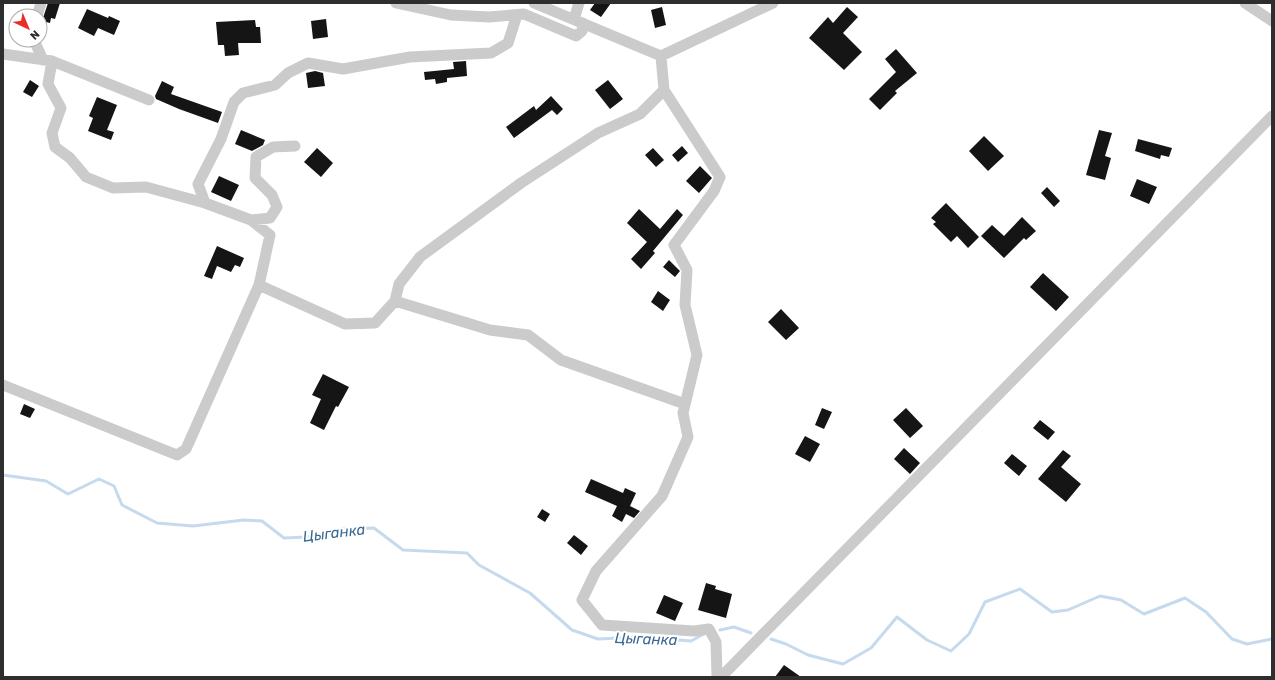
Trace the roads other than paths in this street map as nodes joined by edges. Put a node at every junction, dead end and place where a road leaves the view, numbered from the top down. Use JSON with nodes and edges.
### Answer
{"nodes":[{"id":1,"x":396,"y":3,"type":"edge"},
{"id":2,"x":534,"y":3,"type":"edge"},
{"id":3,"x":578,"y":3,"type":"edge"},
{"id":4,"x":773,"y":3,"type":"edge"},
{"id":5,"x":1245,"y":3,"type":"edge"},
{"id":6,"x":518,"y":15,"type":"junction"},
{"id":7,"x":579,"y":21,"type":"junction"},
{"id":8,"x":1272,"y":21,"type":"edge"},
{"id":9,"x":39,"y":48,"type":"edge"},
{"id":10,"x":3,"y":54,"type":"edge"},
{"id":11,"x":662,"y":56,"type":"junction"},
{"id":12,"x":47,"y":60,"type":"junction"},
{"id":13,"x":664,"y":90,"type":"junction"},
{"id":14,"x":149,"y":100,"type":"dead end"},
{"id":15,"x":1272,"y":116,"type":"edge"},
{"id":16,"x":295,"y":146,"type":"dead end"},
{"id":17,"x":205,"y":203,"type":"junction"},
{"id":18,"x":251,"y":220,"type":"junction"},
{"id":19,"x":259,"y":285,"type":"junction"},
{"id":20,"x":395,"y":301,"type":"junction"},
{"id":21,"x":3,"y":385,"type":"edge"},
{"id":22,"x":685,"y":404,"type":"junction"},
{"id":23,"x":717,"y":677,"type":"edge"},
{"id":24,"x":721,"y":677,"type":"edge"}],
"edges":[{"from":1,"to":6,"type":"street"},
{"from":2,"to":7,"type":"street"},
{"from":3,"to":7,"type":"street"},
{"from":4,"to":11,"type":"street"},
{"from":5,"to":8,"type":"street"},
{"from":6,"to":7,"type":"street"},
{"from":6,"to":17,"type":"street"},
{"from":7,"to":11,"type":"street"},
{"from":9,"to":12,"type":"street"},
{"from":10,"to":12,"type":"street"},
{"from":11,"to":13,"type":"street"},
{"from":12,"to":14,"type":"street"},
{"from":12,"to":17,"type":"street"},
{"from":13,"to":20,"type":"street"},
{"from":13,"to":22,"type":"street"},
{"from":15,"to":24,"type":"street"},
{"from":16,"to":18,"type":"street"},
{"from":17,"to":18,"type":"street"},
{"from":18,"to":19,"type":"street"},
{"from":19,"to":20,"type":"street"},
{"from":19,"to":21,"type":"street"},
{"from":20,"to":22,"type":"street"},
{"from":22,"to":23,"type":"street"}]}
